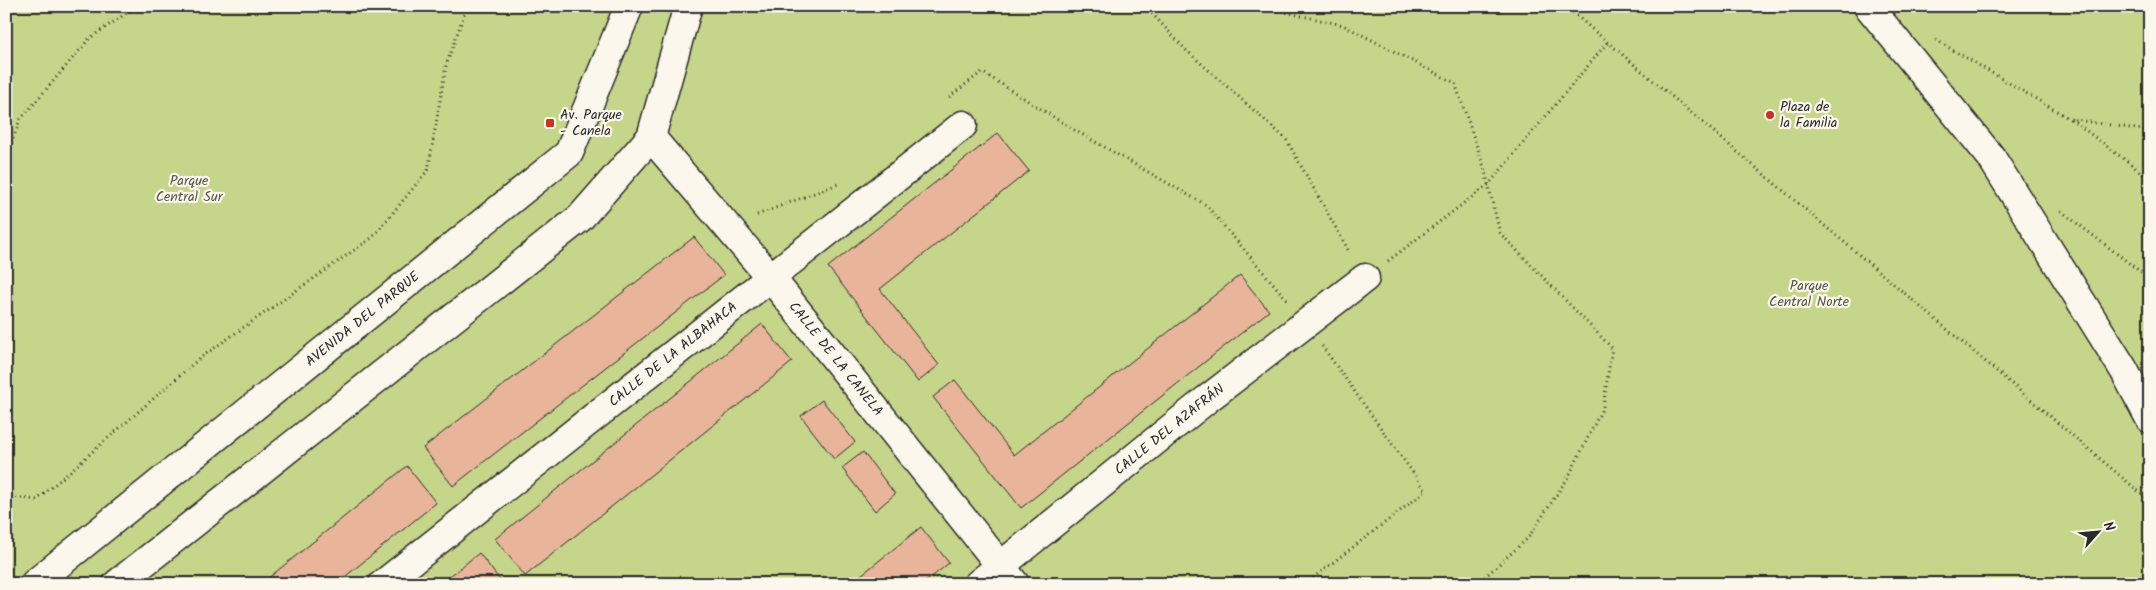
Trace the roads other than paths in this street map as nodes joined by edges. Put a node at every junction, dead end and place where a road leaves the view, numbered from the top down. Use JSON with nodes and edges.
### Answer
{"nodes":[{"id":1,"x":629,"y":6,"type":"edge"},
{"id":2,"x":688,"y":6,"type":"edge"},
{"id":3,"x":1868,"y":6,"type":"edge"},
{"id":4,"x":964,"y":125,"type":"dead end"},
{"id":5,"x":651,"y":137,"type":"junction"},
{"id":6,"x":771,"y":278,"type":"junction"},
{"id":7,"x":1365,"y":278,"type":"road end"},
{"id":8,"x":2150,"y":419,"type":"edge"},
{"id":9,"x":1008,"y":575,"type":"edge"},
{"id":10,"x":34,"y":584,"type":"edge"},
{"id":11,"x":117,"y":584,"type":"edge"},
{"id":12,"x":384,"y":584,"type":"edge"},
{"id":13,"x":978,"y":584,"type":"edge"}],
"edges":[{"from":1,"to":10,"type":"street","name":"AVENIDA DEL PARQUE"},
{"from":2,"to":5,"type":"street"},
{"from":3,"to":8,"type":"street"},
{"from":4,"to":6,"type":"street","name":"CALLE DE LA ALBAHACA"},
{"from":5,"to":6,"type":"street","name":"CALLE DE LA CANELA"},
{"from":5,"to":11,"type":"street"},
{"from":6,"to":9,"type":"street","name":"CALLE DE LA CANELA"},
{"from":6,"to":12,"type":"street","name":"CALLE DE LA ALBAHACA"},
{"from":7,"to":9,"type":"street","name":"CALLE DEL AZAFRÁN"},
{"from":9,"to":13,"type":"street","name":"CALLE DEL AZAFRÁN"}]}
